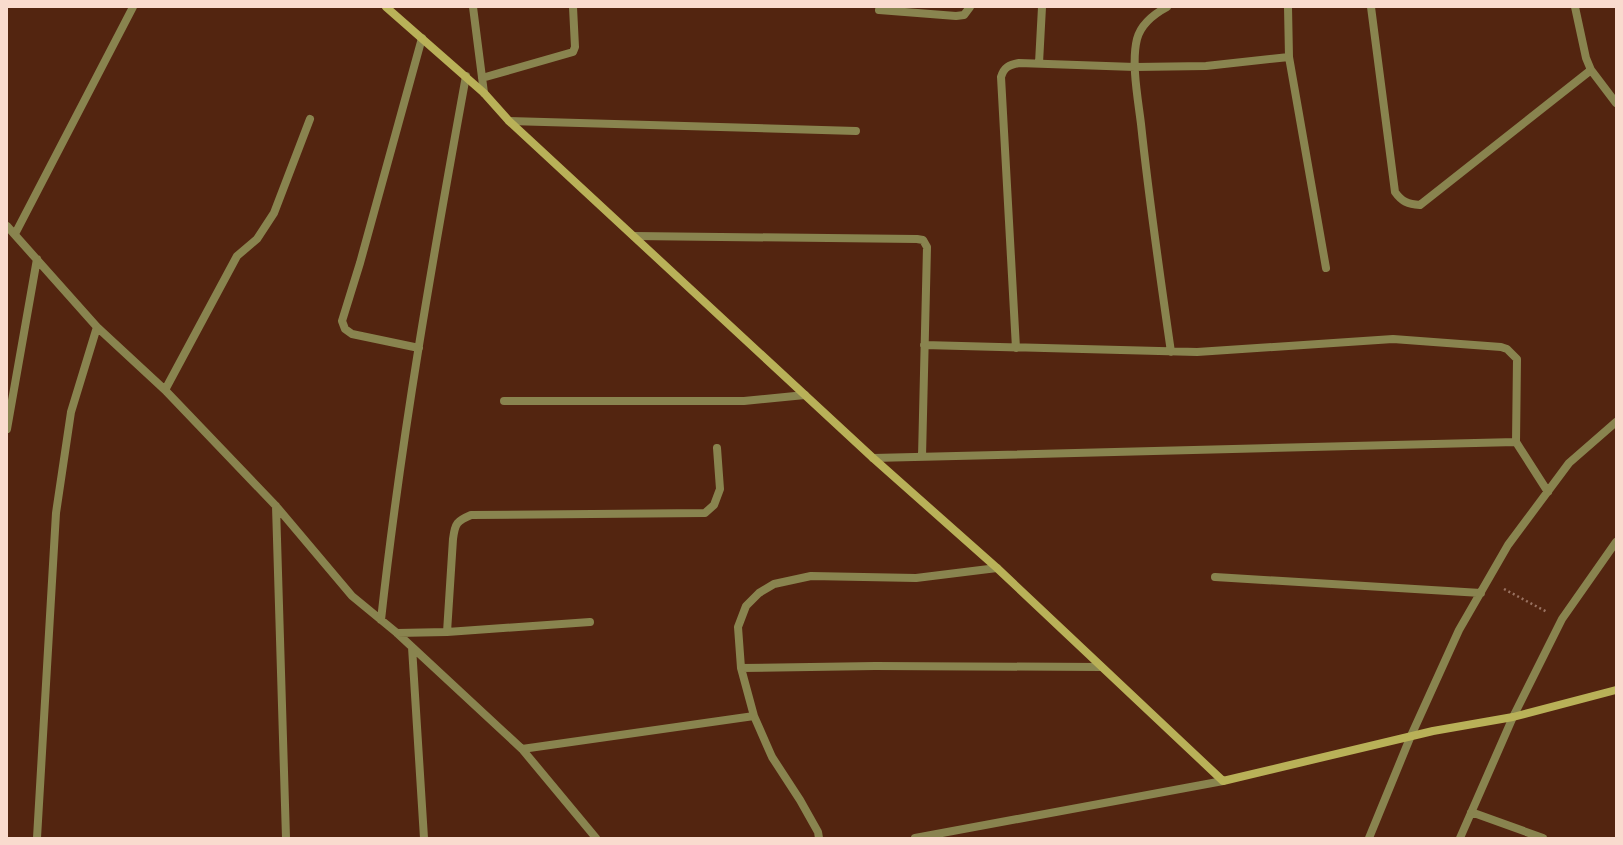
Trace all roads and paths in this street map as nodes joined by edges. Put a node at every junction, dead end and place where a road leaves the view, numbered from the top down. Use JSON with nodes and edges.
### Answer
{"nodes":[{"id":1,"x":134,"y":7,"type":"edge"},
{"id":2,"x":386,"y":7,"type":"edge"},
{"id":3,"x":473,"y":7,"type":"edge"},
{"id":4,"x":573,"y":7,"type":"edge"},
{"id":5,"x":970,"y":7,"type":"edge"},
{"id":6,"x":1042,"y":7,"type":"edge"},
{"id":7,"x":1167,"y":7,"type":"edge"},
{"id":8,"x":1288,"y":7,"type":"edge"},
{"id":9,"x":1370,"y":7,"type":"edge"},
{"id":10,"x":1575,"y":7,"type":"edge"},
{"id":11,"x":879,"y":10,"type":"dead end"},
{"id":12,"x":422,"y":38,"type":"junction"},
{"id":13,"x":1289,"y":57,"type":"junction"},
{"id":14,"x":1039,"y":64,"type":"junction"},
{"id":15,"x":1135,"y":67,"type":"junction"},
{"id":16,"x":1591,"y":70,"type":"junction"},
{"id":17,"x":466,"y":76,"type":"junction"},
{"id":18,"x":482,"y":78,"type":"junction"},
{"id":19,"x":484,"y":93,"type":"junction"},
{"id":20,"x":1616,"y":103,"type":"edge"},
{"id":21,"x":310,"y":119,"type":"dead end"},
{"id":22,"x":509,"y":121,"type":"junction"},
{"id":23,"x":856,"y":131,"type":"dead end"},
{"id":24,"x":7,"y":226,"type":"edge"},
{"id":25,"x":15,"y":234,"type":"junction"},
{"id":26,"x":634,"y":236,"type":"junction"},
{"id":27,"x":37,"y":259,"type":"junction"},
{"id":28,"x":1326,"y":268,"type":"dead end"},
{"id":29,"x":97,"y":327,"type":"junction"},
{"id":30,"x":924,"y":345,"type":"junction"},
{"id":31,"x":419,"y":348,"type":"junction"},
{"id":32,"x":1016,"y":348,"type":"junction"},
{"id":33,"x":1171,"y":352,"type":"junction"},
{"id":34,"x":165,"y":390,"type":"junction"},
{"id":35,"x":805,"y":395,"type":"junction"},
{"id":36,"x":504,"y":401,"type":"dead end"},
{"id":37,"x":1616,"y":422,"type":"edge"},
{"id":38,"x":7,"y":429,"type":"edge"},
{"id":39,"x":1516,"y":442,"type":"junction"},
{"id":40,"x":717,"y":448,"type":"dead end"},
{"id":41,"x":922,"y":457,"type":"junction"},
{"id":42,"x":873,"y":458,"type":"junction"},
{"id":43,"x":1548,"y":492,"type":"junction"},
{"id":44,"x":276,"y":506,"type":"junction"},
{"id":45,"x":1616,"y":542,"type":"edge"},
{"id":46,"x":997,"y":568,"type":"junction"},
{"id":47,"x":1215,"y":578,"type":"dead end"},
{"id":48,"x":1487,"y":580,"type":"junction"},
{"id":49,"x":1481,"y":593,"type":"junction"},
{"id":50,"x":1562,"y":619,"type":"junction"},
{"id":51,"x":381,"y":620,"type":"junction"},
{"id":52,"x":590,"y":622,"type":"dead end"},
{"id":53,"x":447,"y":632,"type":"junction"},
{"id":54,"x":397,"y":633,"type":"junction"},
{"id":55,"x":412,"y":647,"type":"junction"},
{"id":56,"x":1101,"y":666,"type":"junction"},
{"id":57,"x":742,"y":668,"type":"junction"},
{"id":58,"x":1616,"y":690,"type":"edge"},
{"id":59,"x":754,"y":716,"type":"junction"},
{"id":60,"x":1513,"y":716,"type":"junction"},
{"id":61,"x":1410,"y":738,"type":"junction"},
{"id":62,"x":522,"y":749,"type":"junction"},
{"id":63,"x":1223,"y":781,"type":"junction"},
{"id":64,"x":1471,"y":812,"type":"junction"},
{"id":65,"x":37,"y":838,"type":"edge"},
{"id":66,"x":286,"y":838,"type":"edge"},
{"id":67,"x":424,"y":838,"type":"edge"},
{"id":68,"x":596,"y":838,"type":"edge"},
{"id":69,"x":819,"y":838,"type":"edge"},
{"id":70,"x":915,"y":838,"type":"edge"},
{"id":71,"x":1369,"y":838,"type":"edge"},
{"id":72,"x":1460,"y":838,"type":"edge"},
{"id":73,"x":1543,"y":838,"type":"edge"}],
"edges":[{"from":1,"to":25,"type":"street"},
{"from":2,"to":12,"type":"street"},
{"from":3,"to":18,"type":"street"},
{"from":4,"to":18,"type":"street"},
{"from":5,"to":11,"type":"street"},
{"from":6,"to":14,"type":"street"},
{"from":7,"to":15,"type":"street"},
{"from":8,"to":13,"type":"street"},
{"from":9,"to":16,"type":"street"},
{"from":10,"to":16,"type":"street"},
{"from":12,"to":17,"type":"street"},
{"from":12,"to":31,"type":"street"},
{"from":13,"to":15,"type":"street"},
{"from":13,"to":28,"type":"street"},
{"from":14,"to":15,"type":"street"},
{"from":14,"to":32,"type":"street"},
{"from":15,"to":33,"type":"street"},
{"from":16,"to":20,"type":"street"},
{"from":17,"to":19,"type":"street"},
{"from":17,"to":31,"type":"street"},
{"from":18,"to":19,"type":"street"},
{"from":19,"to":22,"type":"street"},
{"from":21,"to":34,"type":"street"},
{"from":22,"to":23,"type":"street"},
{"from":22,"to":26,"type":"street"},
{"from":24,"to":25,"type":"street"},
{"from":25,"to":27,"type":"street"},
{"from":26,"to":30,"type":"street"},
{"from":26,"to":35,"type":"street"},
{"from":27,"to":29,"type":"street"},
{"from":27,"to":38,"type":"street"},
{"from":29,"to":34,"type":"street"},
{"from":29,"to":65,"type":"street"},
{"from":30,"to":32,"type":"street"},
{"from":30,"to":41,"type":"street"},
{"from":31,"to":51,"type":"street"},
{"from":32,"to":33,"type":"street"},
{"from":33,"to":39,"type":"street"},
{"from":34,"to":44,"type":"street"},
{"from":35,"to":36,"type":"street"},
{"from":35,"to":42,"type":"street"},
{"from":37,"to":43,"type":"street"},
{"from":39,"to":41,"type":"street"},
{"from":39,"to":43,"type":"street"},
{"from":40,"to":53,"type":"street"},
{"from":41,"to":42,"type":"street"},
{"from":42,"to":46,"type":"street"},
{"from":43,"to":48,"type":"street"},
{"from":44,"to":51,"type":"street"},
{"from":44,"to":66,"type":"street"},
{"from":45,"to":50,"type":"street"},
{"from":46,"to":56,"type":"street"},
{"from":46,"to":57,"type":"street"},
{"from":47,"to":49,"type":"street"},
{"from":48,"to":49,"type":"street"},
{"from":48,"to":50,"type":"path"},
{"from":49,"to":61,"type":"street"},
{"from":50,"to":60,"type":"street"},
{"from":51,"to":54,"type":"street"},
{"from":52,"to":53,"type":"street"},
{"from":53,"to":54,"type":"street"},
{"from":54,"to":55,"type":"street"},
{"from":55,"to":62,"type":"street"},
{"from":55,"to":67,"type":"street"},
{"from":56,"to":57,"type":"street"},
{"from":56,"to":63,"type":"street"},
{"from":57,"to":59,"type":"street"},
{"from":58,"to":60,"type":"street"},
{"from":59,"to":62,"type":"street"},
{"from":59,"to":69,"type":"street"},
{"from":60,"to":61,"type":"street"},
{"from":60,"to":64,"type":"street"},
{"from":61,"to":63,"type":"street"},
{"from":61,"to":71,"type":"street"},
{"from":62,"to":68,"type":"street"},
{"from":63,"to":70,"type":"street"},
{"from":64,"to":72,"type":"street"},
{"from":64,"to":73,"type":"street"}]}
